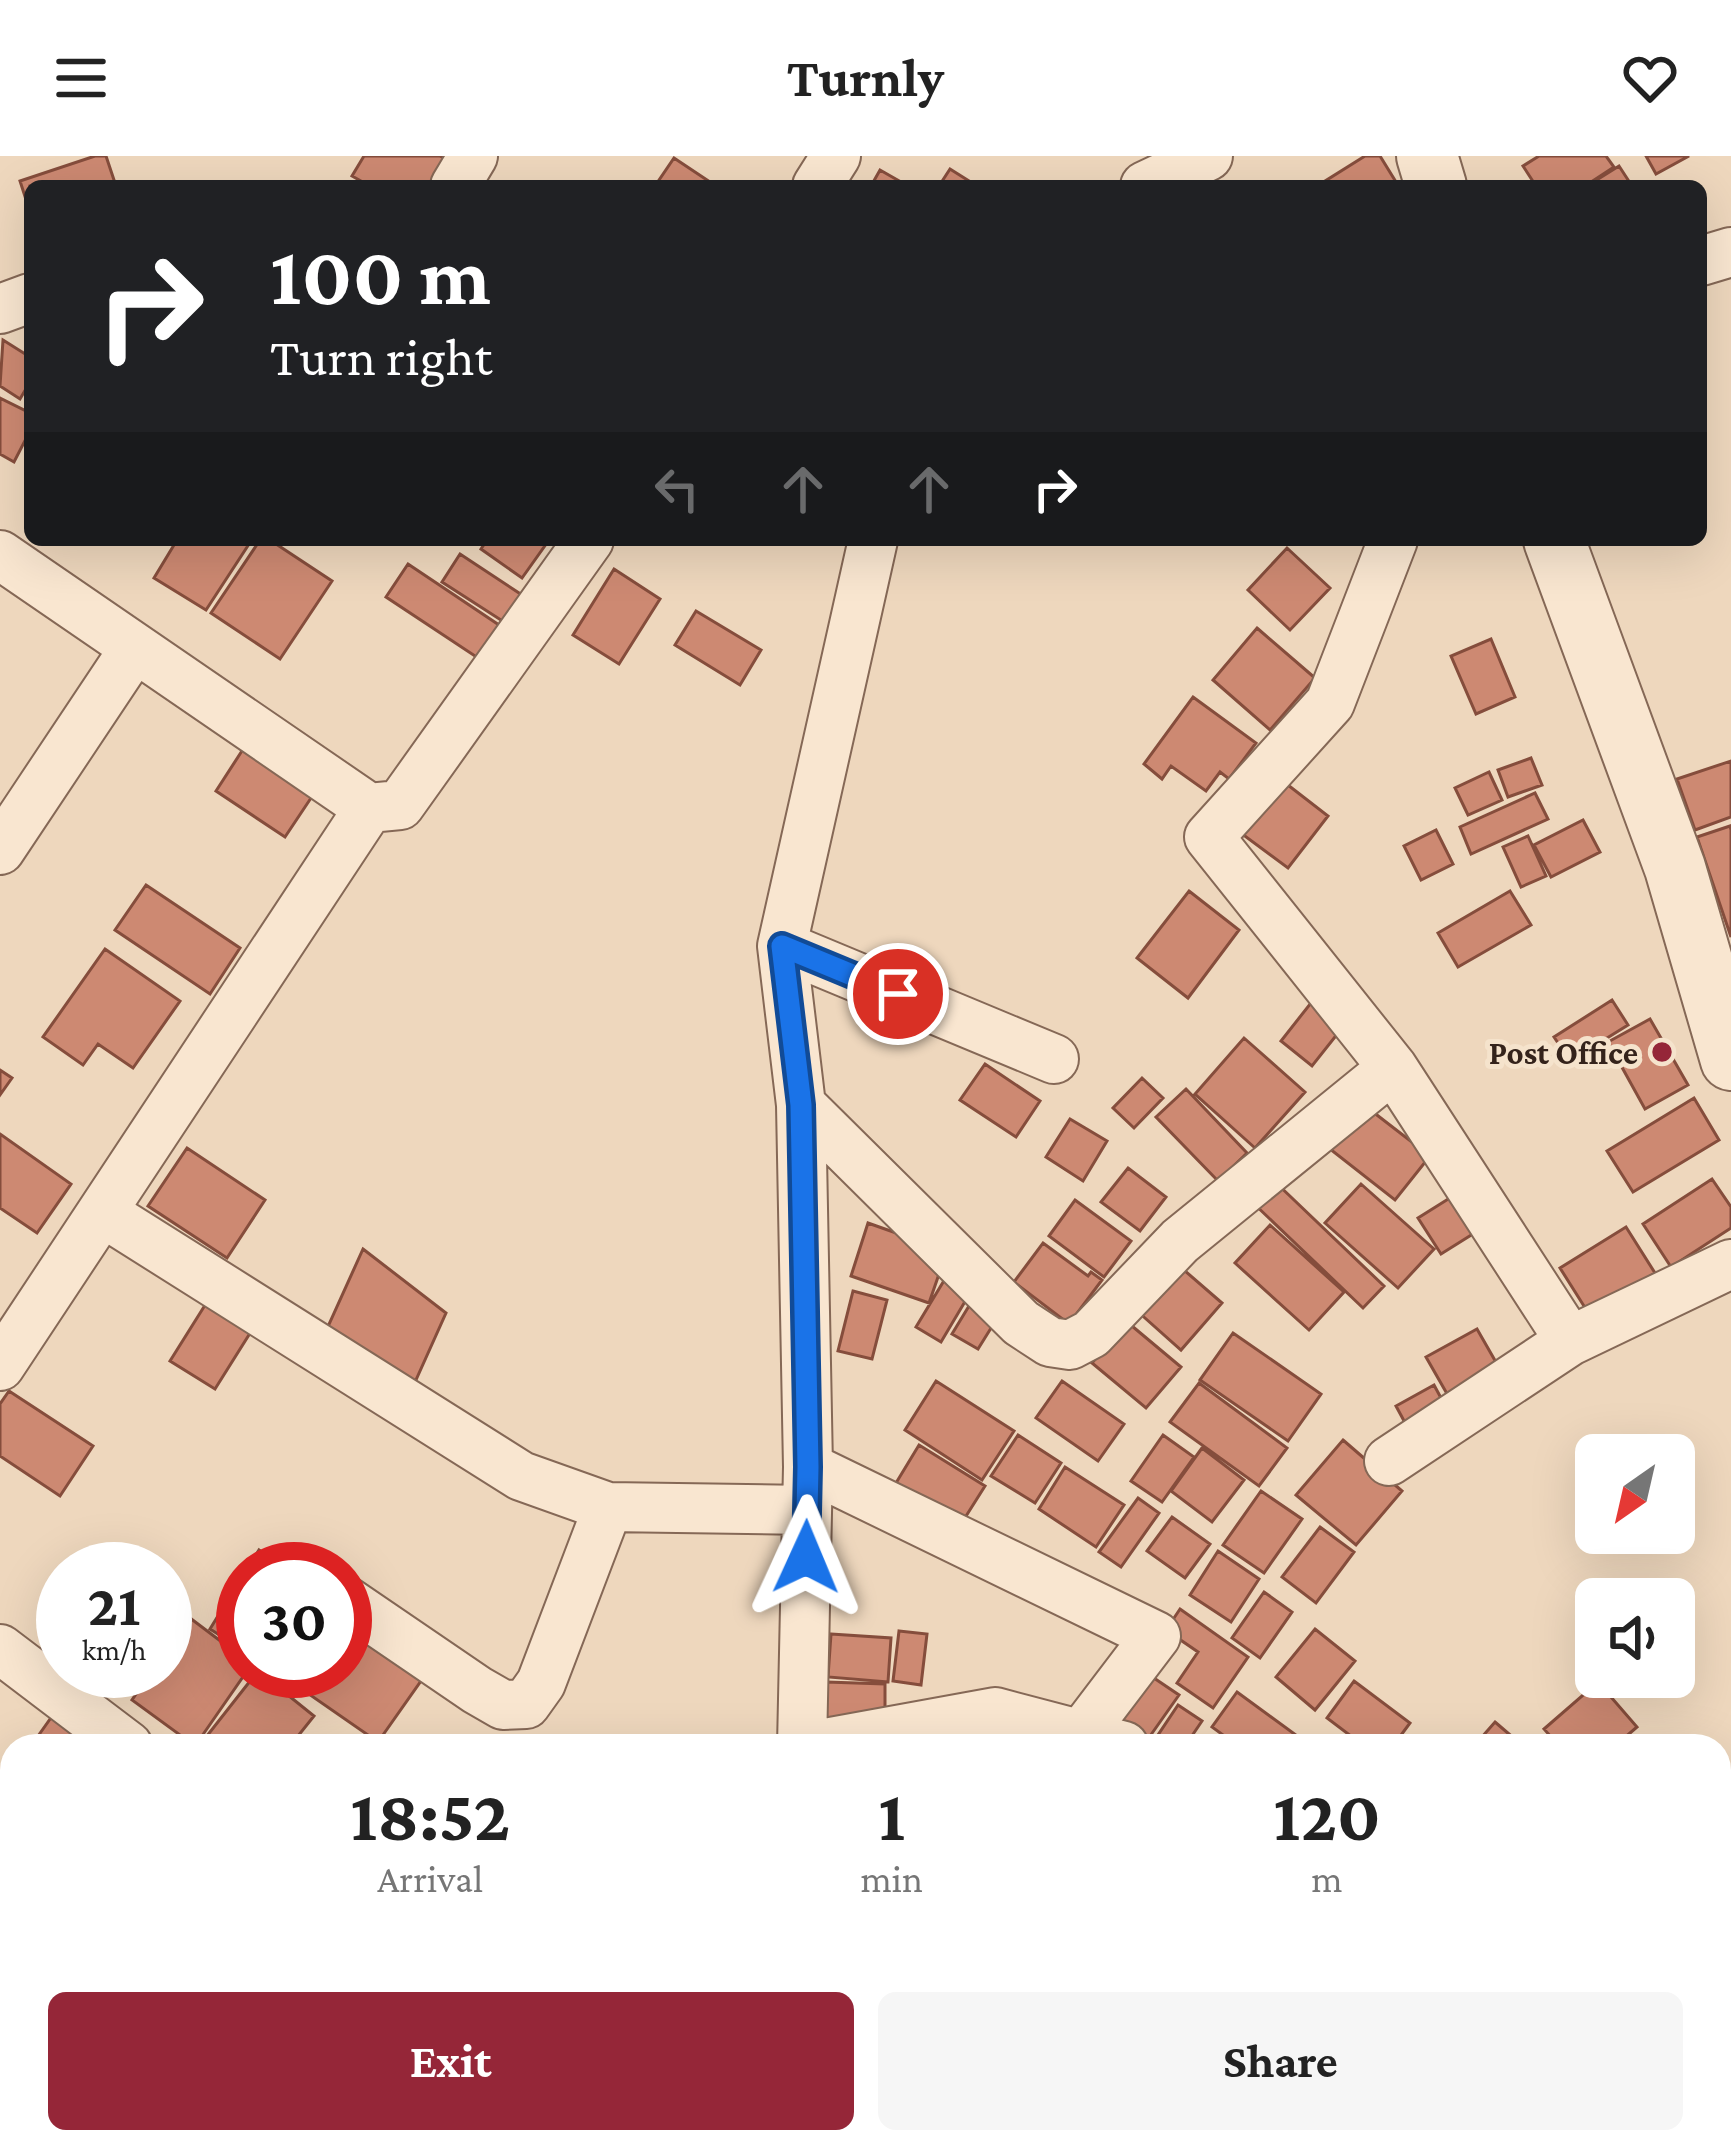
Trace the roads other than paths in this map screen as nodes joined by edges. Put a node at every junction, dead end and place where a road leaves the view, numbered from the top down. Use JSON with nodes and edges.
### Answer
{"nodes":[{"id":1,"x":1208,"y":156,"type":"edge"},
{"id":2,"x":1158,"y":180,"type":"edge"},
{"id":3,"x":585,"y":546,"type":"edge"},
{"id":4,"x":872,"y":546,"type":"edge"},
{"id":5,"x":1392,"y":546,"type":"edge"},
{"id":6,"x":1557,"y":546,"type":"edge"},
{"id":7,"x":0,"y":555,"type":"edge"},
{"id":8,"x":134,"y":649,"type":"junction"},
{"id":9,"x":369,"y":808,"type":"junction"},
{"id":10,"x":0,"y":850,"type":"edge"},
{"id":11,"x":782,"y":946,"type":"junction"},
{"id":12,"x":1054,"y":1059,"type":"dead end"},
{"id":13,"x":1731,"y":1060,"type":"edge"},
{"id":14,"x":1394,"y":1068,"type":"junction"},
{"id":15,"x":801,"y":1105,"type":"junction"},
{"id":16,"x":102,"y":1212,"type":"junction"},
{"id":17,"x":1731,"y":1264,"type":"edge"},
{"id":18,"x":1570,"y":1340,"type":"junction"},
{"id":19,"x":0,"y":1366,"type":"edge"},
{"id":20,"x":1390,"y":1461,"type":"dead end"},
{"id":21,"x":808,"y":1488,"type":"junction"},
{"id":22,"x":608,"y":1508,"type":"junction"},
{"id":23,"x":372,"y":1619,"type":"edge"},
{"id":24,"x":0,"y":1649,"type":"edge"},
{"id":25,"x":112,"y":1734,"type":"edge"},
{"id":26,"x":805,"y":1734,"type":"edge"},
{"id":27,"x":872,"y":1734,"type":"edge"},
{"id":28,"x":1083,"y":1734,"type":"edge"},
{"id":29,"x":1106,"y":1734,"type":"edge"}],
"edges":[{"from":1,"to":2,"type":"street"},
{"from":3,"to":9,"type":"street"},
{"from":4,"to":11,"type":"street"},
{"from":5,"to":14,"type":"street"},
{"from":6,"to":13,"type":"street"},
{"from":7,"to":8,"type":"street"},
{"from":8,"to":9,"type":"street"},
{"from":8,"to":10,"type":"street"},
{"from":9,"to":16,"type":"street"},
{"from":11,"to":12,"type":"street"},
{"from":11,"to":15,"type":"street"},
{"from":14,"to":15,"type":"street"},
{"from":14,"to":18,"type":"street"},
{"from":15,"to":21,"type":"street"},
{"from":16,"to":19,"type":"street"},
{"from":16,"to":22,"type":"street"},
{"from":17,"to":18,"type":"street"},
{"from":18,"to":20,"type":"street"},
{"from":21,"to":22,"type":"street"},
{"from":21,"to":26,"type":"street"},
{"from":21,"to":29,"type":"street"},
{"from":22,"to":23,"type":"street"},
{"from":24,"to":25,"type":"street"},
{"from":27,"to":28,"type":"street"}]}
